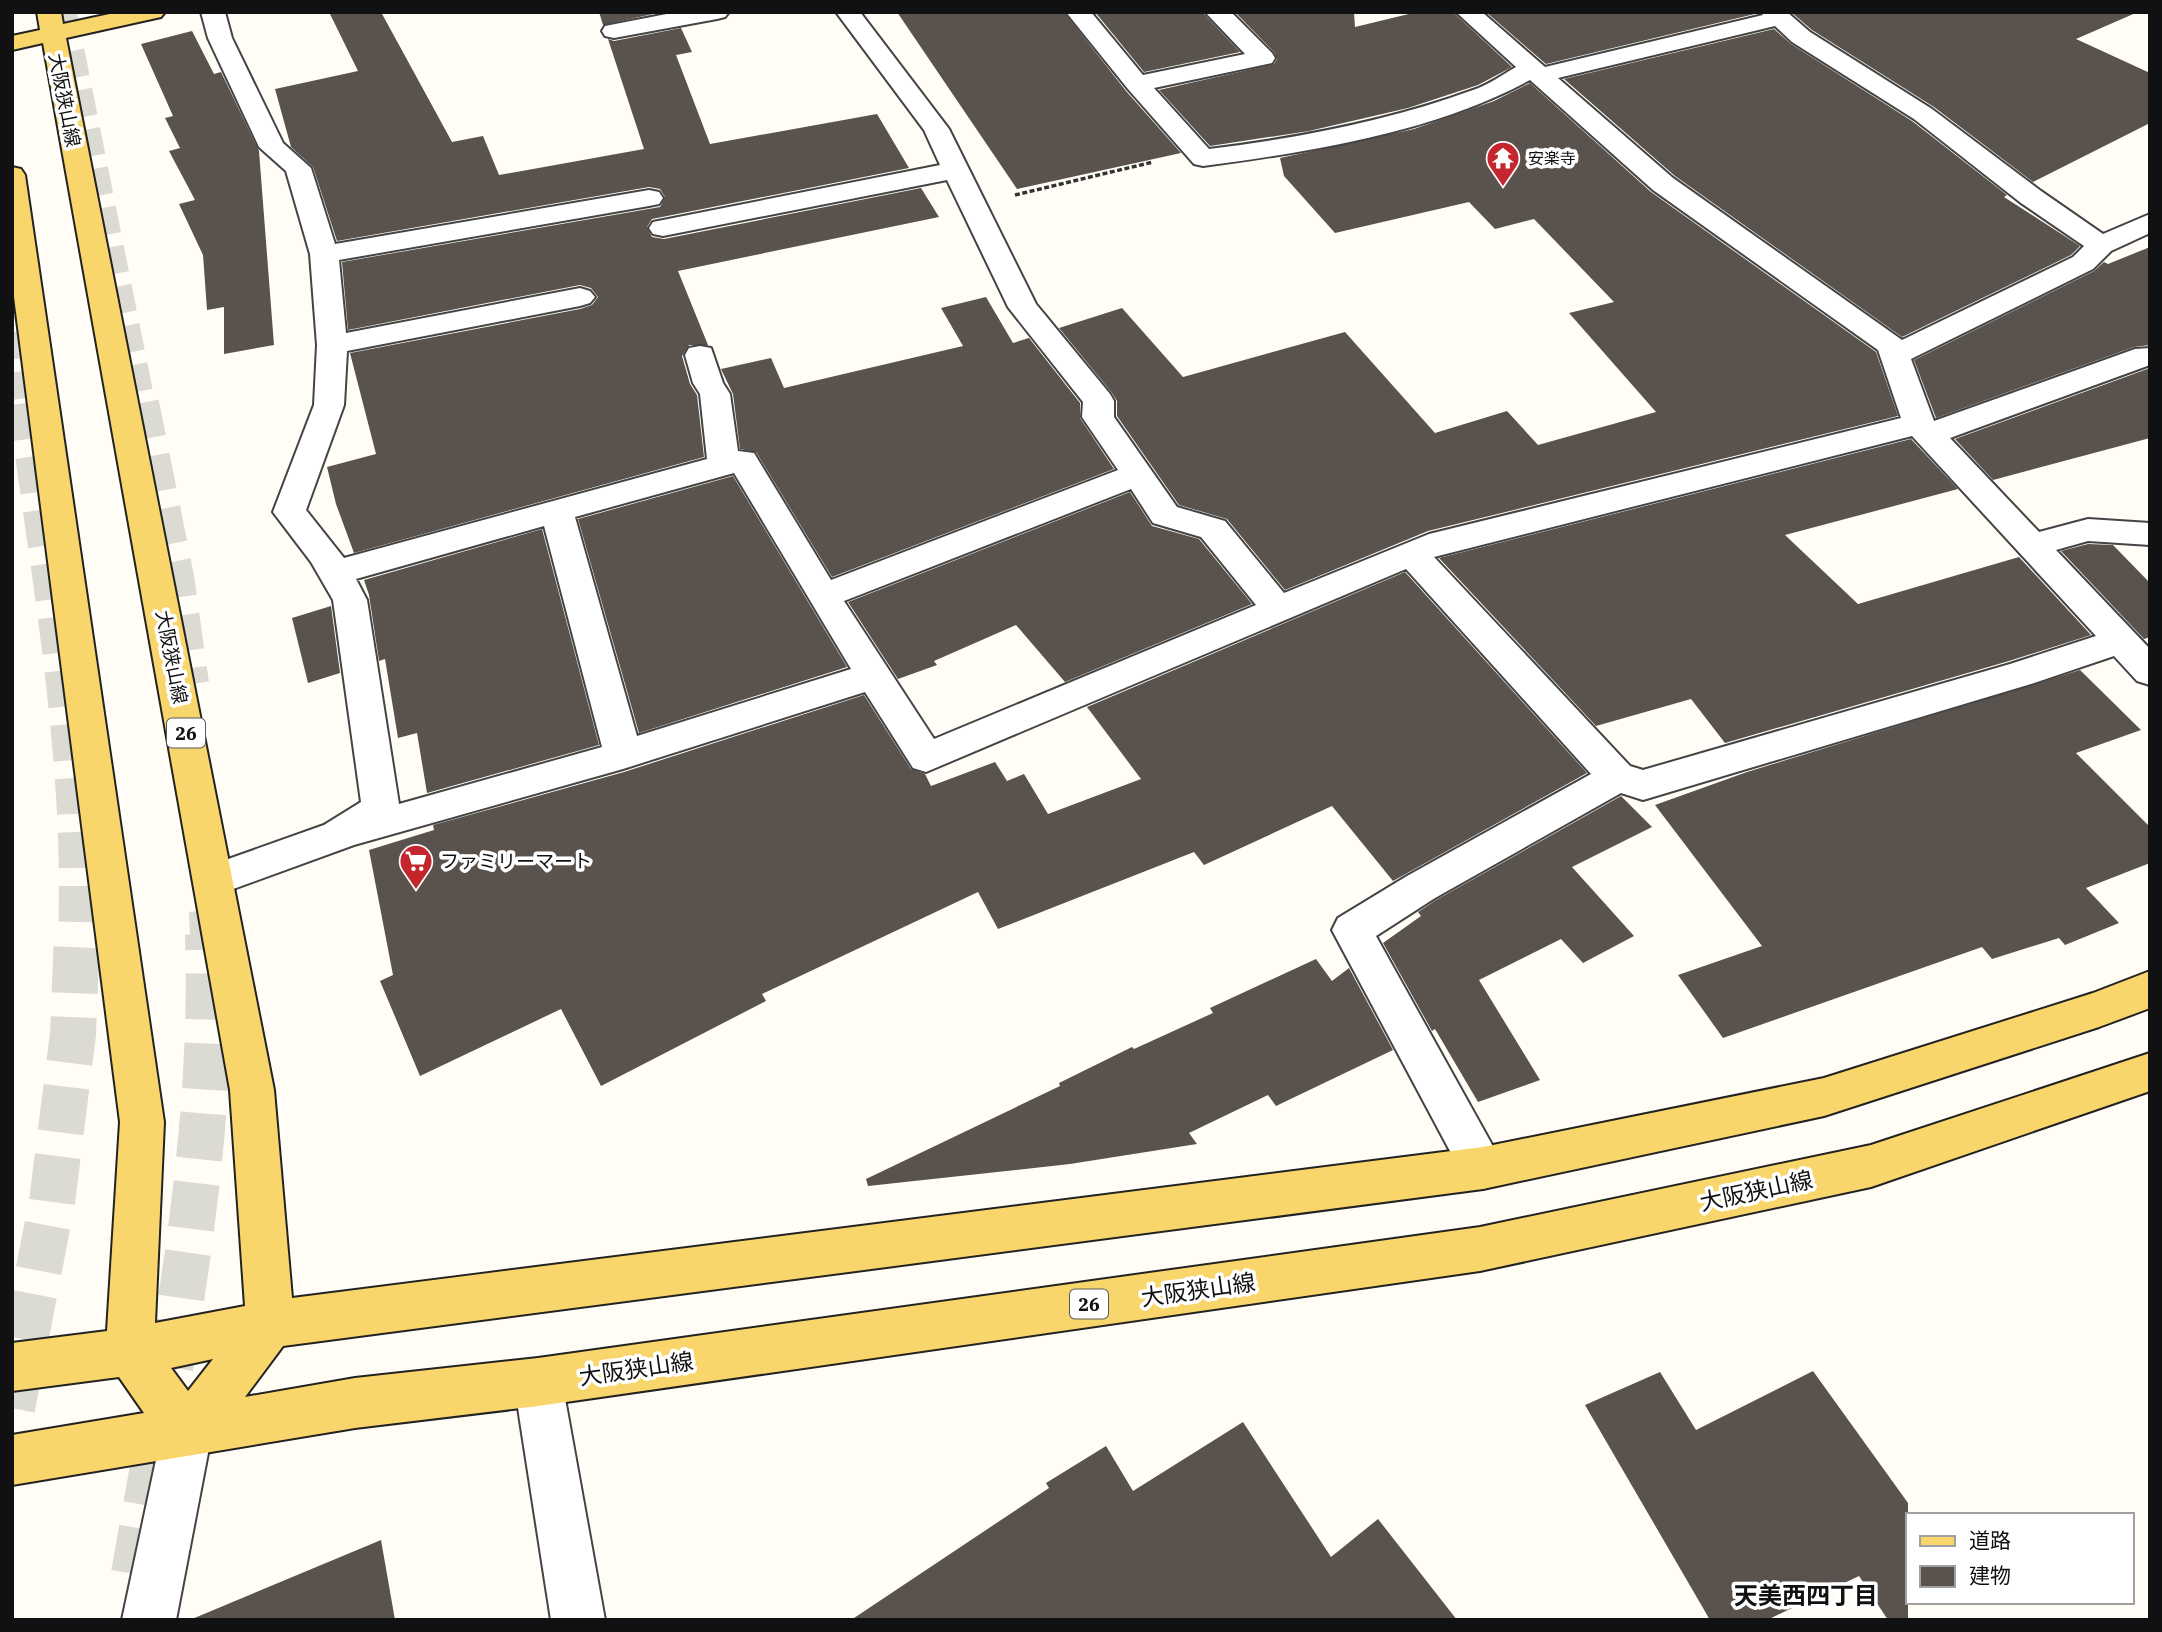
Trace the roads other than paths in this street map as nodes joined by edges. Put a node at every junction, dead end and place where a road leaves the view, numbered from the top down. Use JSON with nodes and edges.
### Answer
{"nodes":[{"id":1,"x":153,"y":12,"type":"edge"},
{"id":2,"x":213,"y":12,"type":"edge"},
{"id":3,"x":718,"y":12,"type":"edge"},
{"id":4,"x":848,"y":12,"type":"edge"},
{"id":5,"x":1078,"y":12,"type":"edge"},
{"id":6,"x":1217,"y":12,"type":"edge"},
{"id":7,"x":1468,"y":12,"type":"edge"},
{"id":8,"x":1776,"y":15,"type":"edge"},
{"id":9,"x":51,"y":23,"type":"edge"},
{"id":10,"x":614,"y":31,"type":"dead end"},
{"id":11,"x":12,"y":43,"type":"edge"},
{"id":12,"x":1537,"y":72,"type":"junction"},
{"id":13,"x":1137,"y":84,"type":"junction"},
{"id":14,"x":955,"y":170,"type":"junction"},
{"id":15,"x":12,"y":175,"type":"edge"},
{"id":16,"x":649,"y":198,"type":"dead end"},
{"id":17,"x":2150,"y":222,"type":"edge"},
{"id":18,"x":663,"y":228,"type":"dead end"},
{"id":19,"x":2101,"y":245,"type":"junction"},
{"id":20,"x":324,"y":254,"type":"junction"},
{"id":21,"x":580,"y":298,"type":"dead end"},
{"id":22,"x":331,"y":345,"type":"junction"},
{"id":23,"x":700,"y":355,"type":"dead end"},
{"id":24,"x":1895,"y":356,"type":"junction"},
{"id":25,"x":2147,"y":356,"type":"dead end"},
{"id":26,"x":1924,"y":429,"type":"junction"},
{"id":27,"x":724,"y":465,"type":"junction"},
{"id":28,"x":1138,"y":475,"type":"junction"},
{"id":29,"x":557,"y":511,"type":"junction"},
{"id":30,"x":2150,"y":534,"type":"edge"},
{"id":31,"x":2033,"y":545,"type":"junction"},
{"id":32,"x":1411,"y":553,"type":"junction"},
{"id":33,"x":337,"y":572,"type":"junction"},
{"id":34,"x":823,"y":596,"type":"junction"},
{"id":35,"x":1279,"y":610,"type":"junction"},
{"id":36,"x":2120,"y":640,"type":"junction"},
{"id":37,"x":2150,"y":672,"type":"edge"},
{"id":38,"x":873,"y":676,"type":"junction"},
{"id":39,"x":623,"y":755,"type":"junction"},
{"id":40,"x":1617,"y":777,"type":"junction"},
{"id":41,"x":338,"y":836,"type":"junction"},
{"id":42,"x":215,"y":880,"type":"junction"},
{"id":43,"x":2150,"y":989,"type":"edge"},
{"id":44,"x":2150,"y":1072,"type":"edge"},
{"id":45,"x":1483,"y":1168,"type":"junction"},
{"id":46,"x":270,"y":1324,"type":"junction"},
{"id":47,"x":131,"y":1352,"type":"junction"},
{"id":48,"x":12,"y":1367,"type":"edge"},
{"id":49,"x":538,"y":1382,"type":"junction"},
{"id":50,"x":187,"y":1432,"type":"junction"},
{"id":51,"x":12,"y":1460,"type":"edge"},
{"id":52,"x":149,"y":1620,"type":"edge"},
{"id":53,"x":578,"y":1620,"type":"edge"}],
"edges":[{"from":1,"to":9,"type":"main road","name":"大阪狭山線"},
{"from":2,"to":20,"type":"street"},
{"from":3,"to":10,"type":"street"},
{"from":4,"to":14,"type":"street"},
{"from":5,"to":13,"type":"street"},
{"from":6,"to":13,"type":"street"},
{"from":7,"to":12,"type":"street"},
{"from":8,"to":12,"type":"street"},
{"from":8,"to":19,"type":"street"},
{"from":9,"to":11,"type":"main road","name":"大阪狭山線"},
{"from":9,"to":42,"type":"main road","name":"大阪狭山線","number":"26"},
{"from":12,"to":13,"type":"street"},
{"from":12,"to":24,"type":"street"},
{"from":14,"to":18,"type":"street"},
{"from":14,"to":28,"type":"street"},
{"from":15,"to":47,"type":"main road"},
{"from":16,"to":20,"type":"street"},
{"from":17,"to":19,"type":"street"},
{"from":19,"to":24,"type":"street"},
{"from":20,"to":22,"type":"street"},
{"from":21,"to":22,"type":"street"},
{"from":22,"to":33,"type":"street"},
{"from":23,"to":27,"type":"street"},
{"from":24,"to":26,"type":"street"},
{"from":25,"to":26,"type":"street"},
{"from":26,"to":31,"type":"street"},
{"from":26,"to":32,"type":"street"},
{"from":27,"to":29,"type":"street"},
{"from":27,"to":34,"type":"street"},
{"from":28,"to":34,"type":"street"},
{"from":28,"to":35,"type":"street"},
{"from":29,"to":33,"type":"street"},
{"from":29,"to":39,"type":"street"},
{"from":30,"to":31,"type":"street"},
{"from":31,"to":36,"type":"street"},
{"from":32,"to":35,"type":"street"},
{"from":32,"to":40,"type":"street"},
{"from":33,"to":41,"type":"street"},
{"from":34,"to":38,"type":"street"},
{"from":35,"to":38,"type":"street"},
{"from":36,"to":37,"type":"street"},
{"from":36,"to":40,"type":"street"},
{"from":38,"to":39,"type":"street"},
{"from":39,"to":41,"type":"street"},
{"from":40,"to":45,"type":"street"},
{"from":41,"to":42,"type":"street"},
{"from":42,"to":46,"type":"main road","name":"大阪狭山線","number":"26"},
{"from":43,"to":45,"type":"main road"},
{"from":44,"to":49,"type":"main road","name":"大阪狭山線","number":"26"},
{"from":45,"to":46,"type":"main road"},
{"from":46,"to":47,"type":"main road"},
{"from":46,"to":50,"type":"main road"},
{"from":47,"to":48,"type":"main road"},
{"from":47,"to":50,"type":"main road"},
{"from":49,"to":50,"type":"main road","name":"大阪狭山線","number":"26"},
{"from":49,"to":53,"type":"street"},
{"from":50,"to":51,"type":"main road","name":"大阪狭山線","number":"26"},
{"from":50,"to":52,"type":"street"}]}
